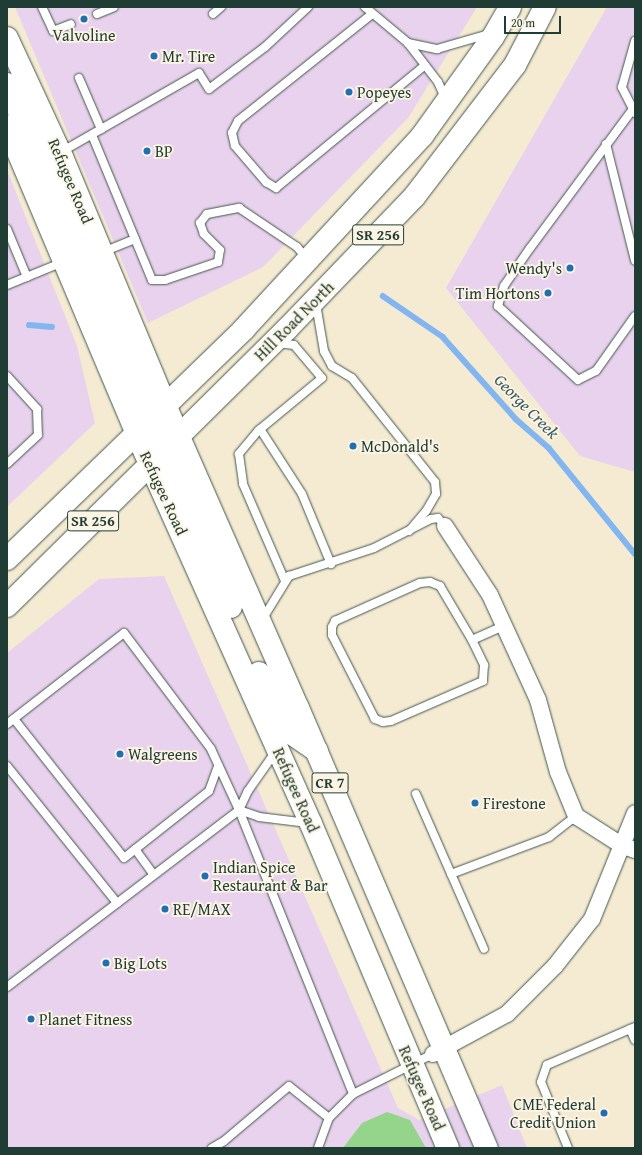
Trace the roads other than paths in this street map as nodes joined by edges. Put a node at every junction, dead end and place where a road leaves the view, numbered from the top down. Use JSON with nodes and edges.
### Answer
{"nodes":[{"id":1,"x":42,"y":7,"type":"edge"},
{"id":2,"x":114,"y":7,"type":"edge"},
{"id":3,"x":221,"y":7,"type":"edge"},
{"id":4,"x":308,"y":7,"type":"edge"},
{"id":5,"x":365,"y":7,"type":"edge"},
{"id":6,"x":510,"y":7,"type":"edge"},
{"id":7,"x":545,"y":7,"type":"edge"},
{"id":8,"x":97,"y":14,"type":"dead end"},
{"id":9,"x":213,"y":14,"type":"dead end"},
{"id":10,"x":372,"y":14,"type":"junction"},
{"id":11,"x":71,"y":24,"type":"dead end"},
{"id":12,"x":496,"y":31,"type":"junction"},
{"id":13,"x":7,"y":38,"type":"edge"},
{"id":14,"x":635,"y":41,"type":"edge"},
{"id":15,"x":408,"y":43,"type":"junction"},
{"id":16,"x":425,"y":65,"type":"junction"},
{"id":17,"x":79,"y":78,"type":"dead end"},
{"id":18,"x":7,"y":84,"type":"edge"},
{"id":19,"x":447,"y":101,"type":"junction"},
{"id":20,"x":634,"y":112,"type":"edge"},
{"id":21,"x":7,"y":126,"type":"edge"},
{"id":22,"x":101,"y":129,"type":"junction"},
{"id":23,"x":92,"y":135,"type":"junction"},
{"id":24,"x":606,"y":144,"type":"junction"},
{"id":25,"x":60,"y":152,"type":"junction"},
{"id":26,"x":7,"y":229,"type":"edge"},
{"id":27,"x":135,"y":240,"type":"junction"},
{"id":28,"x":101,"y":252,"type":"junction"},
{"id":29,"x":307,"y":259,"type":"junction"},
{"id":30,"x":635,"y":260,"type":"edge"},
{"id":31,"x":63,"y":262,"type":"junction"},
{"id":32,"x":28,"y":276,"type":"junction"},
{"id":33,"x":7,"y":285,"type":"edge"},
{"id":34,"x":315,"y":300,"type":"junction"},
{"id":35,"x":635,"y":316,"type":"edge"},
{"id":36,"x":273,"y":342,"type":"junction"},
{"id":37,"x":7,"y":376,"type":"edge"},
{"id":38,"x":260,"y":429,"type":"junction"},
{"id":39,"x":158,"y":434,"type":"junction"},
{"id":40,"x":7,"y":464,"type":"edge"},
{"id":41,"x":445,"y":526,"type":"joint"},
{"id":42,"x":410,"y":531,"type":"junction"},
{"id":43,"x":7,"y":560,"type":"edge"},
{"id":44,"x":331,"y":564,"type":"junction"},
{"id":45,"x":285,"y":581,"type":"junction"},
{"id":46,"x":7,"y":606,"type":"edge"},
{"id":47,"x":261,"y":623,"type":"junction"},
{"id":48,"x":504,"y":626,"type":"junction"},
{"id":49,"x":472,"y":640,"type":"junction"},
{"id":50,"x":14,"y":719,"type":"junction"},
{"id":51,"x":7,"y":724,"type":"edge"},
{"id":52,"x":278,"y":748,"type":"junction"},
{"id":53,"x":316,"y":751,"type":"junction"},
{"id":54,"x":7,"y":766,"type":"edge"},
{"id":55,"x":218,"y":766,"type":"junction"},
{"id":56,"x":416,"y":794,"type":"dead end"},
{"id":57,"x":238,"y":810,"type":"junction"},
{"id":58,"x":635,"y":813,"type":"edge"},
{"id":59,"x":576,"y":816,"type":"junction"},
{"id":60,"x":311,"y":824,"type":"junction"},
{"id":61,"x":629,"y":848,"type":"edge"},
{"id":62,"x":135,"y":849,"type":"junction"},
{"id":63,"x":451,"y":874,"type":"junction"},
{"id":64,"x":154,"y":875,"type":"junction"},
{"id":65,"x":117,"y":903,"type":"junction"},
{"id":66,"x":484,"y":949,"type":"dead end"},
{"id":67,"x":7,"y":986,"type":"edge"},
{"id":68,"x":632,"y":1028,"type":"edge"},
{"id":69,"x":635,"y":1040,"type":"edge"},
{"id":70,"x":438,"y":1051,"type":"junction"},
{"id":71,"x":411,"y":1064,"type":"junction"},
{"id":72,"x":353,"y":1094,"type":"junction"},
{"id":73,"x":330,"y":1118,"type":"junction"},
{"id":74,"x":212,"y":1148,"type":"edge"},
{"id":75,"x":318,"y":1148,"type":"edge"},
{"id":76,"x":448,"y":1148,"type":"edge"},
{"id":77,"x":487,"y":1148,"type":"edge"},
{"id":78,"x":568,"y":1148,"type":"edge"}],
"edges":[{"from":1,"to":11,"type":"lane"},
{"from":2,"to":8,"type":"lane"},
{"from":3,"to":9,"type":"lane"},
{"from":4,"to":22,"type":"lane"},
{"from":5,"to":10,"type":"lane"},
{"from":6,"to":12,"type":"main road","name":"Hill Road North","number":"SR 256"},
{"from":7,"to":34,"type":"main road","name":"Hill Road North","number":"SR 256"},
{"from":10,"to":15,"type":"lane"},
{"from":10,"to":16,"type":"lane"},
{"from":12,"to":15,"type":"lane"},
{"from":12,"to":19,"type":"main road","name":"Hill Road North","number":"SR 256"},
{"from":13,"to":25,"type":"main road","name":"Refugee Road","number":"CR 7"},
{"from":14,"to":20,"type":"lane"},
{"from":15,"to":16,"type":"lane"},
{"from":16,"to":19,"type":"lane"},
{"from":17,"to":22,"type":"lane"},
{"from":18,"to":39,"type":"main road","name":"Refugee Road"},
{"from":19,"to":29,"type":"main road","name":"Hill Road North","number":"SR 256"},
{"from":20,"to":24,"type":"lane"},
{"from":21,"to":31,"type":"main road","name":"Refugee Road","number":"CR 7"},
{"from":22,"to":23,"type":"lane"},
{"from":23,"to":25,"type":"lane"},
{"from":23,"to":27,"type":"lane"},
{"from":24,"to":30,"type":"lane"},
{"from":24,"to":35,"type":"lane"},
{"from":25,"to":28,"type":"main road","name":"Refugee Road","number":"CR 7"},
{"from":26,"to":32,"type":"lane"},
{"from":27,"to":28,"type":"lane"},
{"from":27,"to":29,"type":"lane"},
{"from":28,"to":39,"type":"main road","name":"Refugee Road","number":"CR 7"},
{"from":29,"to":39,"type":"main road","name":"Hill Road North","number":"SR 256"},
{"from":31,"to":32,"type":"lane"},
{"from":31,"to":39,"type":"main road","name":"Refugee Road","number":"CR 7"},
{"from":32,"to":33,"type":"lane"},
{"from":34,"to":36,"type":"main road","name":"Hill Road North","number":"SR 256"},
{"from":34,"to":42,"type":"lane"},
{"from":36,"to":38,"type":"lane"},
{"from":36,"to":39,"type":"main road","name":"Hill Road North","number":"SR 256"},
{"from":37,"to":40,"type":"lane"},
{"from":38,"to":44,"type":"lane"},
{"from":38,"to":45,"type":"lane"},
{"from":39,"to":43,"type":"main road","name":"Hill Road North","number":"SR 256"},
{"from":39,"to":46,"type":"main road","name":"Hill Road North","number":"SR 256"},
{"from":39,"to":47,"type":"main road","name":"Refugee Road","number":"CR 7"},
{"from":39,"to":52,"type":"main road","name":"Refugee Road","number":"CR 7"},
{"from":39,"to":53,"type":"main road","name":"Refugee Road"},
{"from":41,"to":42,"type":"lane"},
{"from":41,"to":48,"type":"street"},
{"from":42,"to":44,"type":"lane"},
{"from":44,"to":45,"type":"lane"},
{"from":45,"to":47,"type":"lane"},
{"from":47,"to":53,"type":"main road","name":"Refugee Road","number":"CR 7"},
{"from":48,"to":49,"type":"lane"},
{"from":48,"to":59,"type":"street"},
{"from":49,"to":49,"type":"lane"},
{"from":50,"to":51,"type":"lane"},
{"from":50,"to":55,"type":"lane"},
{"from":50,"to":62,"type":"lane"},
{"from":52,"to":57,"type":"lane"},
{"from":52,"to":60,"type":"main road","name":"Refugee Road","number":"CR 7"},
{"from":53,"to":70,"type":"main road","name":"Refugee Road","number":"CR 7"},
{"from":54,"to":65,"type":"lane"},
{"from":55,"to":57,"type":"lane"},
{"from":55,"to":62,"type":"lane"},
{"from":56,"to":63,"type":"lane"},
{"from":57,"to":60,"type":"lane"},
{"from":57,"to":64,"type":"lane"},
{"from":57,"to":72,"type":"lane"},
{"from":58,"to":61,"type":"street"},
{"from":59,"to":61,"type":"street"},
{"from":59,"to":63,"type":"lane"},
{"from":60,"to":71,"type":"main road","name":"Refugee Road","number":"CR 7"},
{"from":61,"to":70,"type":"street"},
{"from":62,"to":64,"type":"lane"},
{"from":63,"to":66,"type":"lane"},
{"from":64,"to":65,"type":"lane"},
{"from":65,"to":67,"type":"lane"},
{"from":68,"to":69,"type":"lane"},
{"from":68,"to":78,"type":"lane"},
{"from":70,"to":71,"type":"lane"},
{"from":70,"to":77,"type":"main road","name":"Refugee Road","number":"CR 7"},
{"from":71,"to":72,"type":"lane"},
{"from":71,"to":76,"type":"main road","name":"Refugee Road","number":"CR 7"},
{"from":72,"to":73,"type":"lane"},
{"from":73,"to":74,"type":"lane"},
{"from":73,"to":75,"type":"lane"}]}
